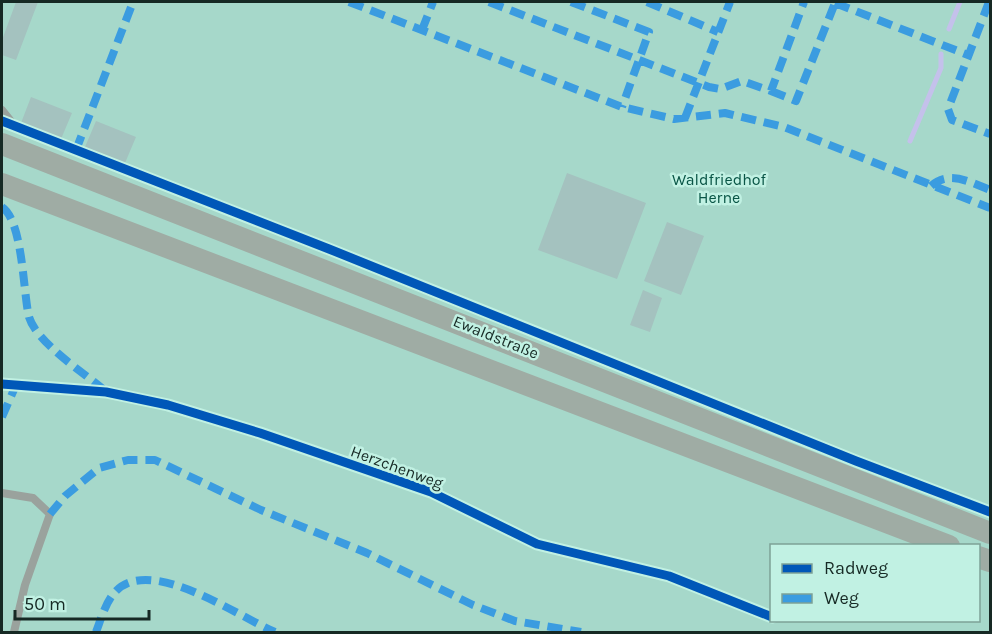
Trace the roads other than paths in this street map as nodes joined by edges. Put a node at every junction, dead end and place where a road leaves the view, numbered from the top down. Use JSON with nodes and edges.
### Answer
{"nodes":[{"id":1,"x":2,"y":110,"type":"edge"},
{"id":2,"x":2,"y":144,"type":"edge"},
{"id":3,"x":141,"y":176,"type":"dead end"},
{"id":4,"x":2,"y":184,"type":"edge"},
{"id":5,"x":2,"y":493,"type":"edge"},
{"id":6,"x":990,"y":533,"type":"edge"},
{"id":7,"x":944,"y":544,"type":"edge"},
{"id":8,"x":14,"y":633,"type":"edge"}],
"edges":[{"from":1,"to":3,"type":"lane"},
{"from":2,"to":6,"type":"main road","name":"Ewaldstraße"},
{"from":4,"to":7,"type":"main road","name":"Ewaldstraße"},
{"from":5,"to":8,"type":"lane"}]}
